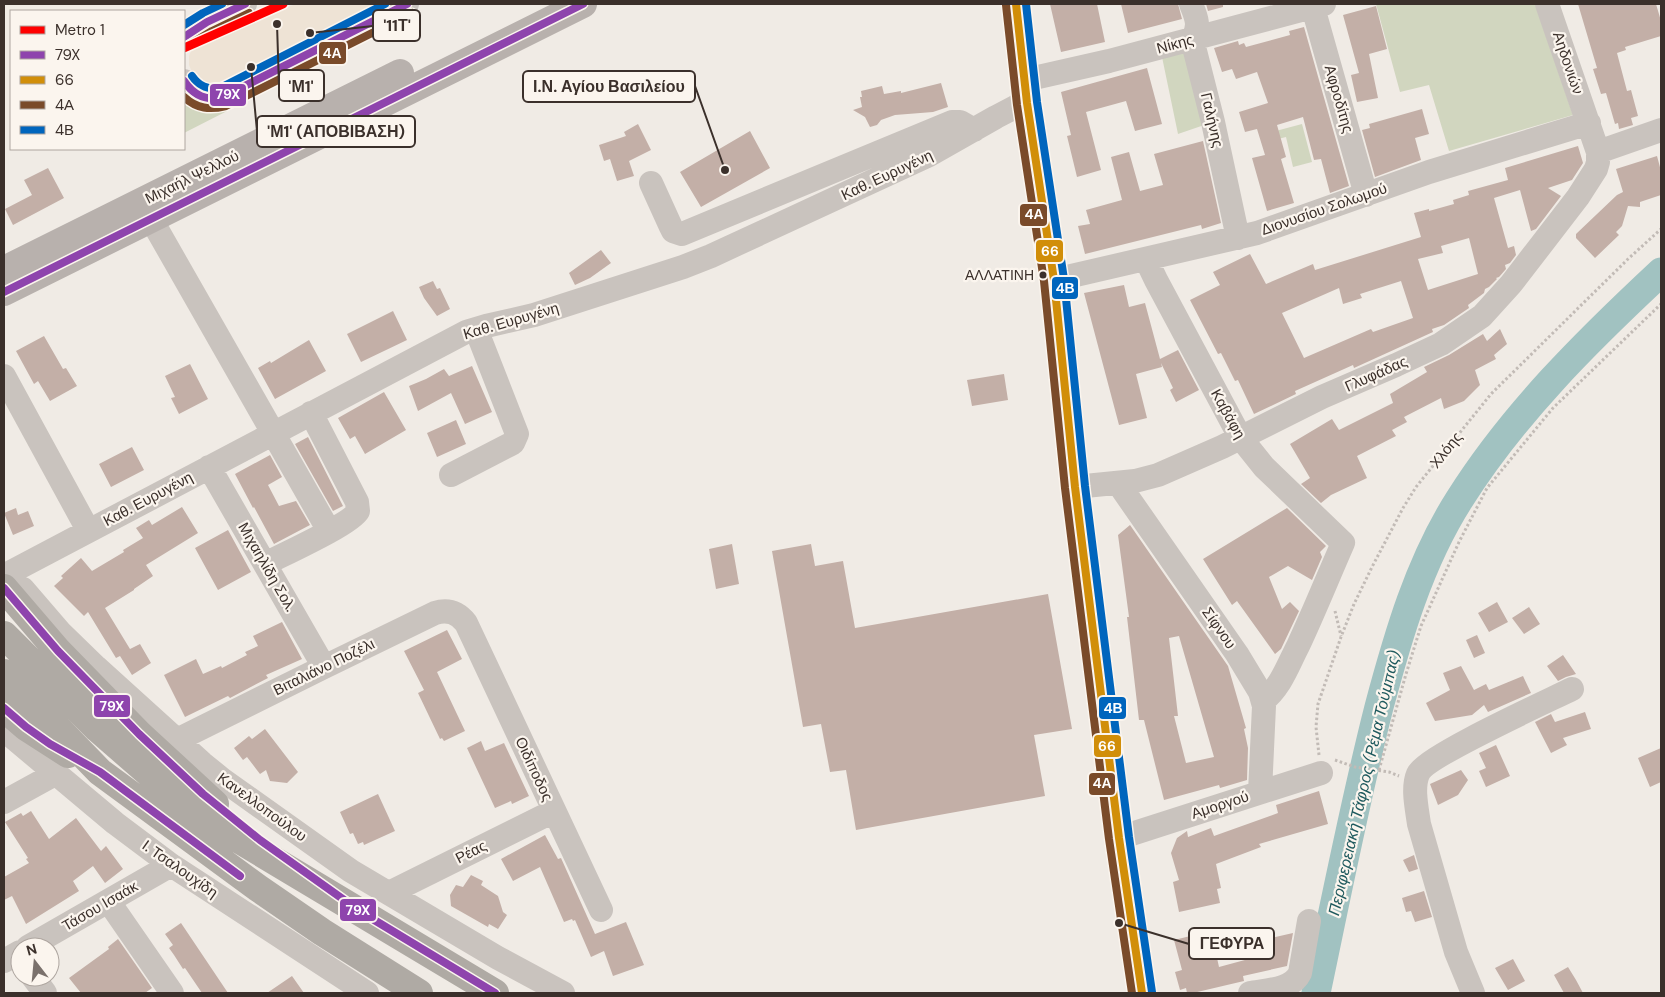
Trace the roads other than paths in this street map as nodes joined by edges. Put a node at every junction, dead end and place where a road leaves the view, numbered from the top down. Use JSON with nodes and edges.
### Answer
{"nodes":[{"id":1,"x":245,"y":4,"type":"edge"},
{"id":2,"x":407,"y":4,"type":"edge"},
{"id":3,"x":541,"y":4,"type":"edge"},
{"id":4,"x":583,"y":4,"type":"edge"},
{"id":5,"x":1016,"y":4,"type":"edge"},
{"id":6,"x":1191,"y":4,"type":"edge"},
{"id":7,"x":1548,"y":4,"type":"edge"},
{"id":8,"x":1316,"y":5,"type":"edge"},
{"id":9,"x":185,"y":36,"type":"edge"},
{"id":10,"x":1192,"y":39,"type":"junction"},
{"id":11,"x":185,"y":82,"type":"edge"},
{"id":12,"x":1026,"y":92,"type":"junction"},
{"id":13,"x":1589,"y":123,"type":"junction"},
{"id":14,"x":974,"y":130,"type":"junction"},
{"id":15,"x":1661,"y":130,"type":"edge"},
{"id":16,"x":1598,"y":152,"type":"junction"},
{"id":17,"x":651,"y":183,"type":"dead end"},
{"id":18,"x":1366,"y":195,"type":"junction"},
{"id":19,"x":151,"y":219,"type":"junction"},
{"id":20,"x":1238,"y":238,"type":"junction"},
{"id":21,"x":1146,"y":259,"type":"junction"},
{"id":22,"x":4,"y":270,"type":"edge"},
{"id":23,"x":1054,"y":280,"type":"junction"},
{"id":24,"x":4,"y":292,"type":"edge"},
{"id":25,"x":476,"y":329,"type":"junction"},
{"id":26,"x":4,"y":376,"type":"edge"},
{"id":27,"x":311,"y":413,"type":"junction"},
{"id":28,"x":273,"y":434,"type":"junction"},
{"id":29,"x":1240,"y":438,"type":"junction"},
{"id":30,"x":209,"y":466,"type":"junction"},
{"id":31,"x":451,"y":475,"type":"dead end"},
{"id":32,"x":1118,"y":483,"type":"junction"},
{"id":33,"x":1075,"y":487,"type":"junction"},
{"id":34,"x":88,"y":530,"type":"junction"},
{"id":35,"x":329,"y":531,"type":"junction"},
{"id":36,"x":265,"y":564,"type":"junction"},
{"id":37,"x":5,"y":575,"type":"edge"},
{"id":38,"x":468,"y":628,"type":"joint"},
{"id":39,"x":4,"y":635,"type":"edge"},
{"id":40,"x":324,"y":667,"type":"junction"},
{"id":41,"x":4,"y":673,"type":"edge"},
{"id":42,"x":1572,"y":688,"type":"dead end"},
{"id":43,"x":1263,"y":701,"type":"junction"},
{"id":44,"x":4,"y":708,"type":"edge"},
{"id":45,"x":4,"y":730,"type":"edge"},
{"id":46,"x":177,"y":740,"type":"junction"},
{"id":47,"x":100,"y":772,"type":"junction"},
{"id":48,"x":1321,"y":773,"type":"road end"},
{"id":49,"x":55,"y":774,"type":"junction"},
{"id":50,"x":1260,"y":792,"type":"junction"},
{"id":51,"x":4,"y":802,"type":"edge"},
{"id":52,"x":554,"y":811,"type":"junction"},
{"id":53,"x":1119,"y":838,"type":"junction"},
{"id":54,"x":171,"y":865,"type":"junction"},
{"id":55,"x":389,"y":894,"type":"junction"},
{"id":56,"x":109,"y":902,"type":"junction"},
{"id":57,"x":601,"y":910,"type":"dead end"},
{"id":58,"x":361,"y":912,"type":"junction"},
{"id":59,"x":1309,"y":921,"type":"dead end"},
{"id":60,"x":49,"y":937,"type":"edge"},
{"id":61,"x":172,"y":993,"type":"edge"},
{"id":62,"x":368,"y":993,"type":"edge"},
{"id":63,"x":419,"y":993,"type":"edge"},
{"id":64,"x":495,"y":993,"type":"edge"},
{"id":65,"x":563,"y":993,"type":"edge"},
{"id":66,"x":1142,"y":993,"type":"edge"},
{"id":67,"x":1250,"y":993,"type":"edge"},
{"id":68,"x":1473,"y":993,"type":"edge"}],
"edges":[{"from":1,"to":9,"type":"street"},
{"from":2,"to":11,"type":"street"},
{"from":3,"to":22,"type":"main road","name":"Μιχαήλ Ψελλού"},
{"from":4,"to":19,"type":"main road","name":"Μιχαήλ Ψελλού"},
{"from":5,"to":12,"type":"main road"},
{"from":6,"to":10,"type":"street","name":"Γαλήνης"},
{"from":7,"to":13,"type":"street","name":"Αηδονιών"},
{"from":8,"to":10,"type":"street","name":"Νίκης"},
{"from":8,"to":18,"type":"street","name":"Αφροδίτης"},
{"from":10,"to":12,"type":"street","name":"Νίκης"},
{"from":10,"to":20,"type":"street","name":"Γαλήνης"},
{"from":12,"to":14,"type":"street","name":"Καθ. Ευρυγένη"},
{"from":12,"to":23,"type":"main road"},
{"from":13,"to":16,"type":"street","name":"Αηδονιών"},
{"from":13,"to":18,"type":"street","name":"Διονυσίου Σολωμού"},
{"from":14,"to":17,"type":"street"},
{"from":14,"to":25,"type":"street","name":"Καθ. Ευρυγένη"},
{"from":15,"to":16,"type":"street"},
{"from":16,"to":29,"type":"street","name":"Γλυφάδας"},
{"from":18,"to":20,"type":"street","name":"Διονυσίου Σολωμού"},
{"from":19,"to":24,"type":"main road","name":"Μιχαήλ Ψελλού"},
{"from":19,"to":28,"type":"street"},
{"from":20,"to":21,"type":"street","name":"Διονυσίου Σολωμού"},
{"from":21,"to":23,"type":"street","name":"Διονυσίου Σολωμού"},
{"from":21,"to":29,"type":"street","name":"Καβάφη"},
{"from":23,"to":33,"type":"main road"},
{"from":25,"to":27,"type":"street","name":"Καθ. Ευρυγένη"},
{"from":25,"to":31,"type":"street"},
{"from":26,"to":34,"type":"street"},
{"from":27,"to":28,"type":"street","name":"Καθ. Ευρυγένη"},
{"from":27,"to":35,"type":"street"},
{"from":28,"to":30,"type":"street","name":"Καθ. Ευρυγένη"},
{"from":28,"to":35,"type":"street"},
{"from":29,"to":32,"type":"street","name":"Γλυφάδας"},
{"from":29,"to":43,"type":"street","name":"Καβάφη"},
{"from":30,"to":34,"type":"street","name":"Καθ. Ευρυγένη"},
{"from":30,"to":36,"type":"street","name":"Μιχαηλίδη Σολ."},
{"from":32,"to":33,"type":"street","name":"Γλυφάδας"},
{"from":32,"to":43,"type":"street","name":"Σίφνου"},
{"from":33,"to":53,"type":"main road"},
{"from":34,"to":37,"type":"street","name":"Καθ. Ευρυγένη"},
{"from":35,"to":36,"type":"street"},
{"from":36,"to":40,"type":"street","name":"Μιχαηλίδη Σολ."},
{"from":37,"to":46,"type":"street","name":"Κανελλοπούλου"},
{"from":37,"to":58,"type":"highway"},
{"from":38,"to":40,"type":"street","name":"Βιταλιάνο Ποζέλι"},
{"from":38,"to":52,"type":"street","name":"Οιδίποδος"},
{"from":39,"to":58,"type":"highway"},
{"from":40,"to":46,"type":"street","name":"Βιταλιάνο Ποζέλι"},
{"from":41,"to":47,"type":"highway"},
{"from":42,"to":68,"type":"street"},
{"from":43,"to":50,"type":"street","name":"Σίφνου"},
{"from":44,"to":47,"type":"highway"},
{"from":45,"to":49,"type":"street","name":"Ι. Τσαλουχίδη"},
{"from":46,"to":55,"type":"street","name":"Κανελλοπούλου"},
{"from":47,"to":63,"type":"highway"},
{"from":48,"to":50,"type":"street","name":"Αμοργού"},
{"from":49,"to":51,"type":"street"},
{"from":49,"to":54,"type":"street","name":"Ι. Τσαλουχίδη"},
{"from":50,"to":53,"type":"street","name":"Αμοργού"},
{"from":52,"to":55,"type":"street","name":"Ρέας"},
{"from":52,"to":57,"type":"street","name":"Οιδίποδος"},
{"from":53,"to":66,"type":"main road"},
{"from":54,"to":56,"type":"street","name":"Τάσου Ισαάκ"},
{"from":54,"to":62,"type":"street","name":"Ι. Τσαλουχίδη"},
{"from":55,"to":65,"type":"street","name":"Κανελλοπούλου"},
{"from":56,"to":60,"type":"street","name":"Τάσου Ισαάκ"},
{"from":56,"to":61,"type":"street"},
{"from":58,"to":64,"type":"highway"},
{"from":59,"to":67,"type":"street"}]}
